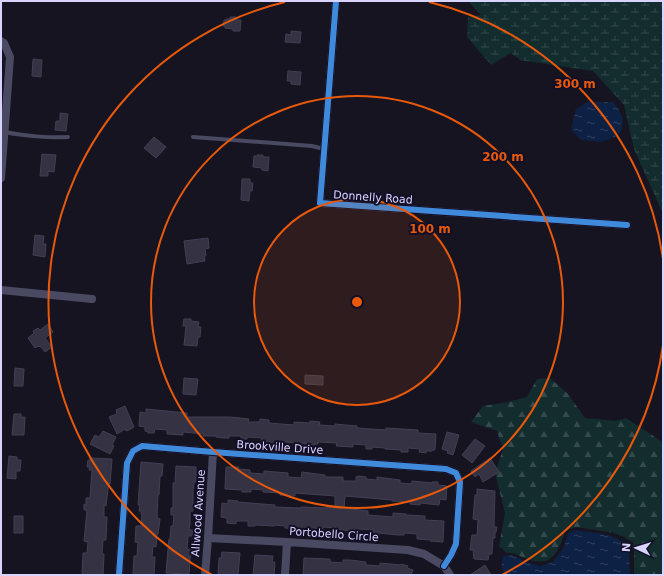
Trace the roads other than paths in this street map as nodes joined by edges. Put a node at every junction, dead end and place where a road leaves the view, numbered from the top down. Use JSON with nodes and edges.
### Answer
{"nodes":[{"id":1,"x":336,"y":1,"type":"edge"},
{"id":2,"x":1,"y":41,"type":"edge"},
{"id":3,"x":5,"y":132,"type":"junction"},
{"id":4,"x":68,"y":137,"type":"dead end"},
{"id":5,"x":192,"y":138,"type":"dead end"},
{"id":6,"x":324,"y":150,"type":"junction"},
{"id":7,"x":1,"y":178,"type":"edge"},
{"id":8,"x":627,"y":224,"type":"dead end"},
{"id":9,"x":1,"y":290,"type":"edge"},
{"id":10,"x":92,"y":298,"type":"dead end"},
{"id":11,"x":213,"y":452,"type":"junction"},
{"id":12,"x":208,"y":538,"type":"junction"},
{"id":13,"x":287,"y":542,"type":"junction"},
{"id":14,"x":444,"y":566,"type":"junction"},
{"id":15,"x":120,"y":575,"type":"edge"},
{"id":16,"x":205,"y":575,"type":"edge"},
{"id":17,"x":285,"y":575,"type":"edge"},
{"id":18,"x":450,"y":575,"type":"edge"}],
"edges":[{"from":1,"to":6,"type":"street","name":"Donnelly Road"},
{"from":2,"to":3,"type":"street"},
{"from":3,"to":4,"type":"lane"},
{"from":3,"to":7,"type":"street"},
{"from":5,"to":6,"type":"lane"},
{"from":6,"to":8,"type":"street","name":"Donnelly Road"},
{"from":9,"to":10,"type":"street"},
{"from":11,"to":12,"type":"street","name":"Allwood Avenue"},
{"from":11,"to":14,"type":"street","name":"Brookville Drive"},
{"from":11,"to":15,"type":"street","name":"Brookville Drive"},
{"from":12,"to":13,"type":"street","name":"Portobello Circle"},
{"from":12,"to":16,"type":"street","name":"Allwood Avenue"},
{"from":13,"to":14,"type":"street","name":"Portobello Circle"},
{"from":13,"to":17,"type":"street"},
{"from":14,"to":18,"type":"street","name":"Portobello Circle"}]}
